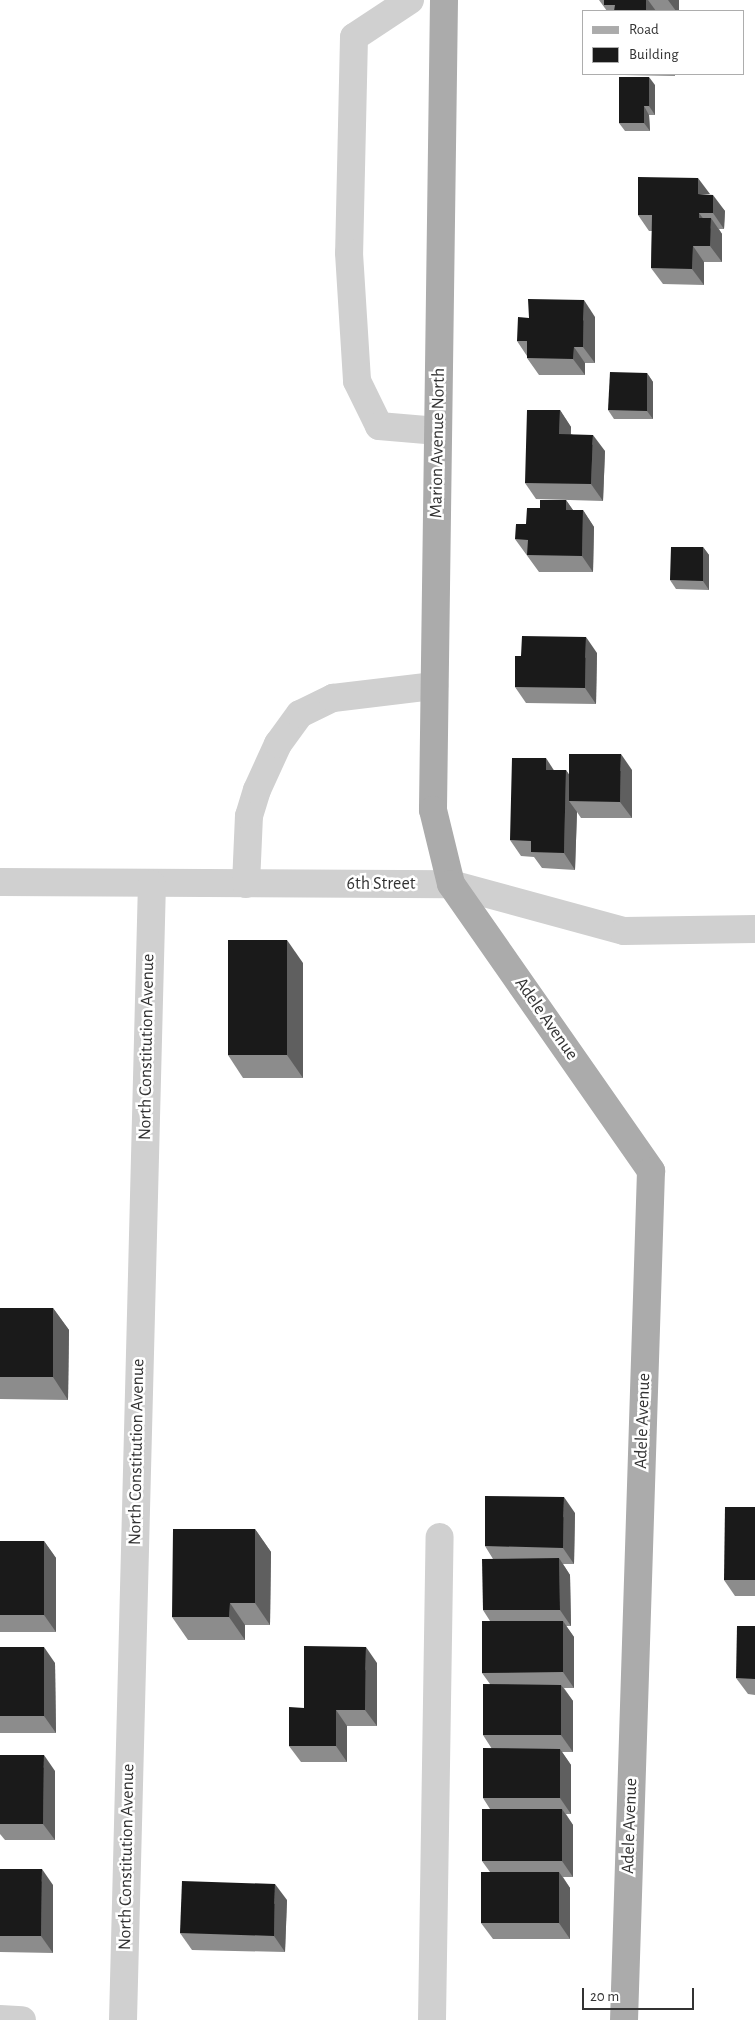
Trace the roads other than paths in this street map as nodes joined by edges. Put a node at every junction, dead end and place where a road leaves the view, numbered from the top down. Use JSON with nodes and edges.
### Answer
{"nodes":[{"id":1,"x":410,"y":0,"type":"edge"},
{"id":2,"x":444,"y":0,"type":"edge"},
{"id":3,"x":438,"y":431,"type":"junction"},
{"id":4,"x":434,"y":686,"type":"junction"},
{"id":5,"x":0,"y":882,"type":"edge"},
{"id":6,"x":152,"y":884,"type":"junction"},
{"id":7,"x":246,"y":884,"type":"junction"},
{"id":8,"x":451,"y":884,"type":"junction"},
{"id":9,"x":755,"y":929,"type":"edge"},
{"id":10,"x":440,"y":1537,"type":"dead end"},
{"id":11,"x":0,"y":2020,"type":"edge"},
{"id":12,"x":17,"y":2020,"type":"edge"},
{"id":13,"x":22,"y":2020,"type":"edge"},
{"id":14,"x":123,"y":2020,"type":"edge"},
{"id":15,"x":432,"y":2020,"type":"edge"},
{"id":16,"x":624,"y":2020,"type":"edge"}],
"edges":[{"from":1,"to":3,"type":"street"},
{"from":2,"to":3,"type":"main road","name":"Marion Avenue North"},
{"from":3,"to":4,"type":"main road","name":"Marion Avenue North"},
{"from":4,"to":7,"type":"street"},
{"from":4,"to":8,"type":"main road","name":"Marion Avenue North"},
{"from":5,"to":6,"type":"street","name":"6th Street"},
{"from":6,"to":7,"type":"street","name":"6th Street"},
{"from":6,"to":14,"type":"street","name":"North Constitution Avenue"},
{"from":7,"to":8,"type":"street","name":"6th Street"},
{"from":8,"to":9,"type":"street","name":"6th Street"},
{"from":8,"to":16,"type":"main road","name":"Adele Avenue"},
{"from":10,"to":15,"type":"street"},
{"from":11,"to":12,"type":"street"},
{"from":12,"to":13,"type":"street"}]}
